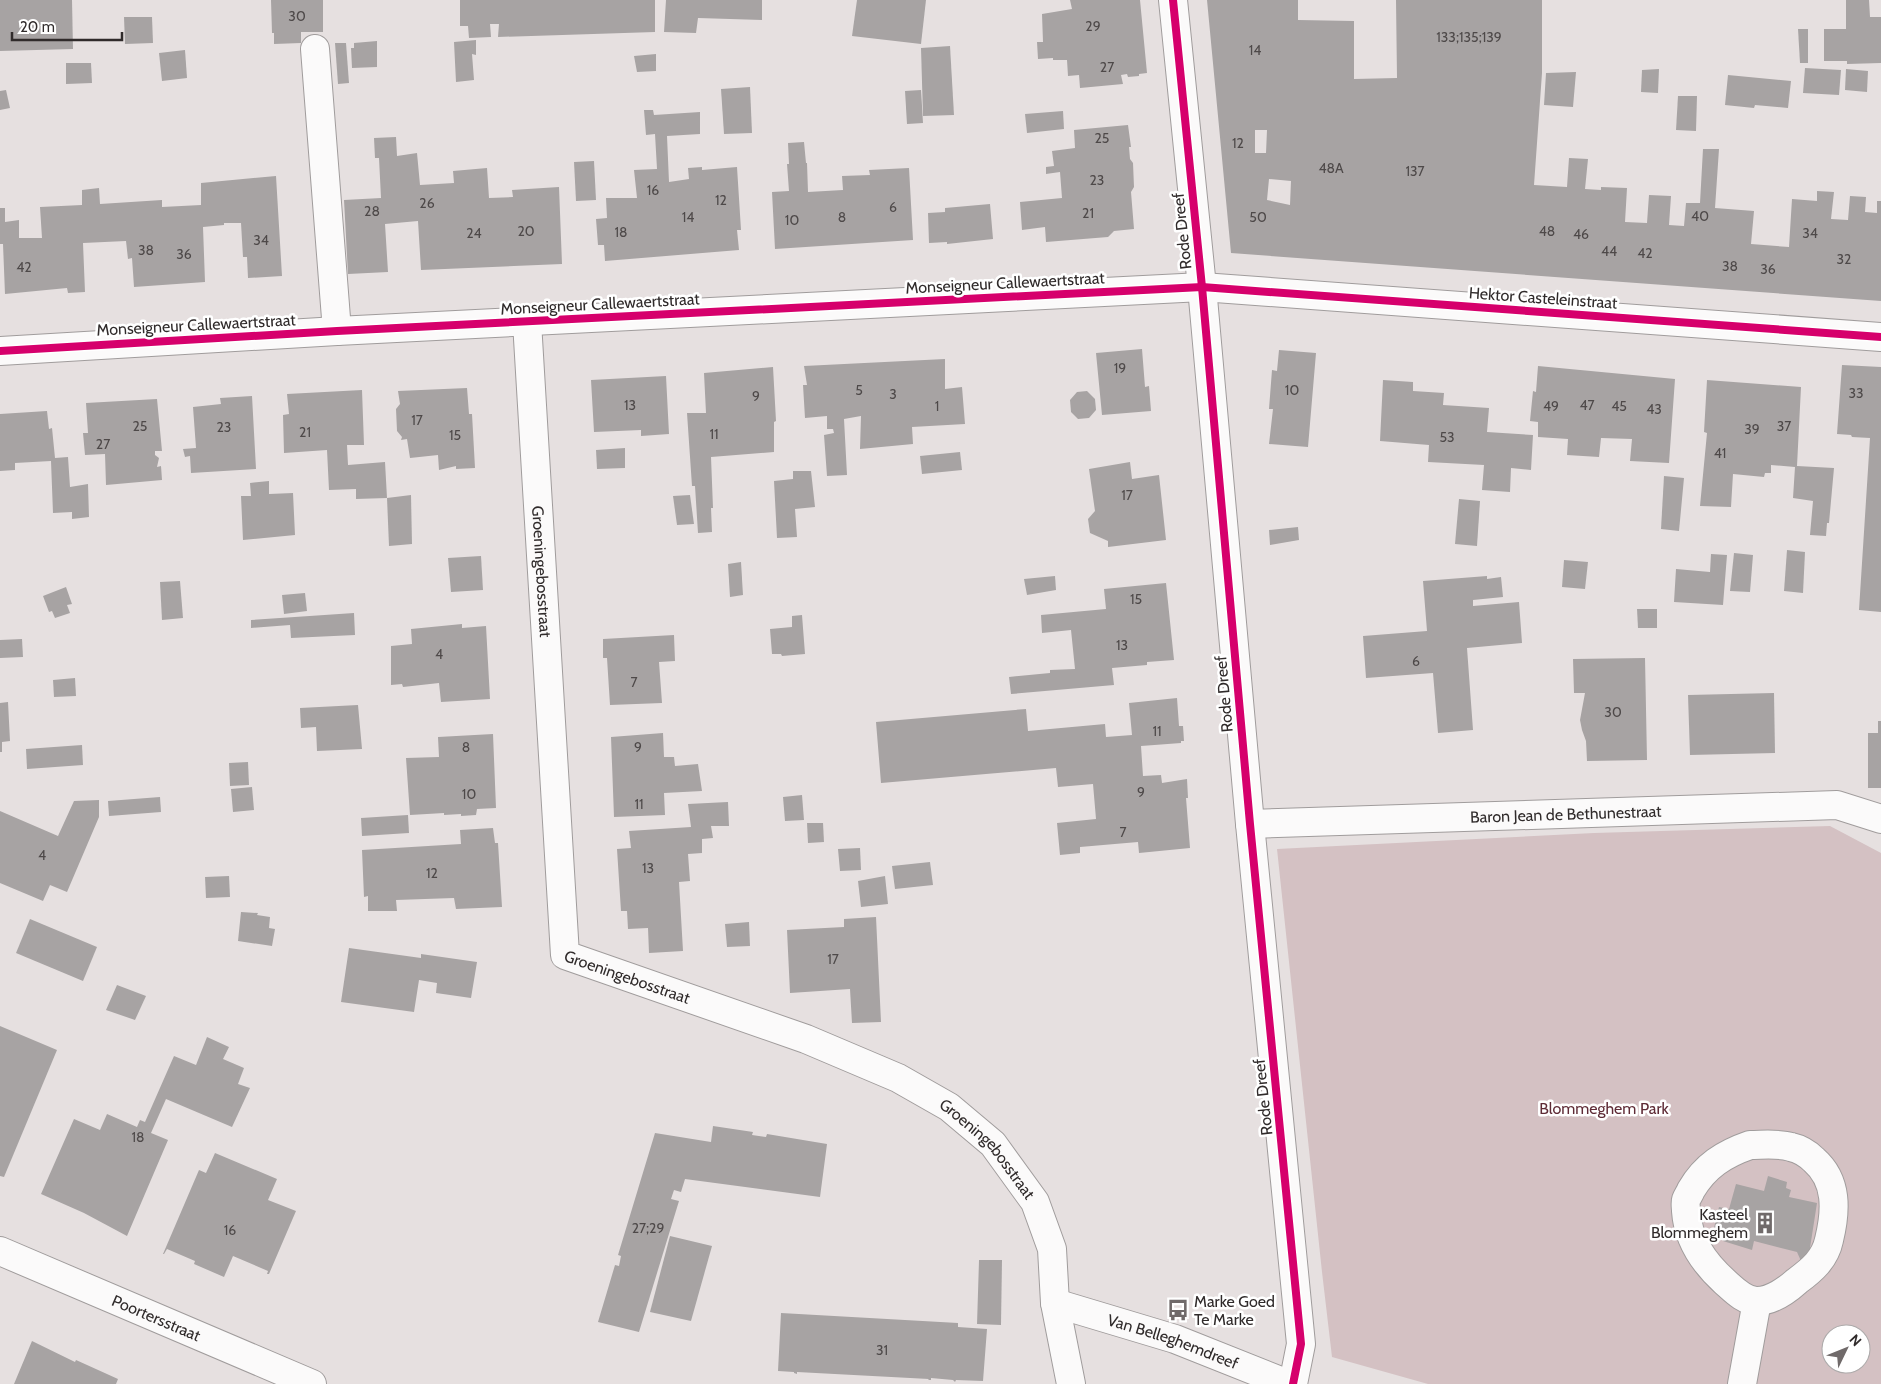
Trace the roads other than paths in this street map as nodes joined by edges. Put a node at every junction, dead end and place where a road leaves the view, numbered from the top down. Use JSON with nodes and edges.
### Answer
{"nodes":[{"id":1,"x":1173,"y":0,"type":"edge"},
{"id":2,"x":315,"y":48,"type":"dead end"},
{"id":3,"x":1202,"y":287,"type":"junction"},
{"id":4,"x":526,"y":322,"type":"junction"},
{"id":5,"x":337,"y":331,"type":"junction"},
{"id":6,"x":1881,"y":337,"type":"edge"},
{"id":7,"x":0,"y":351,"type":"edge"},
{"id":8,"x":1881,"y":819,"type":"edge"},
{"id":9,"x":1250,"y":824,"type":"junction"},
{"id":10,"x":0,"y":1251,"type":"edge"},
{"id":11,"x":1757,"y":1301,"type":"junction"},
{"id":12,"x":1055,"y":1303,"type":"junction"},
{"id":13,"x":312,"y":1384,"type":"edge"},
{"id":14,"x":1071,"y":1384,"type":"edge"},
{"id":15,"x":1288,"y":1384,"type":"edge"},
{"id":16,"x":1292,"y":1384,"type":"edge"},
{"id":17,"x":1742,"y":1384,"type":"edge"}],
"edges":[{"from":1,"to":3,"type":"street","name":"Rode Dreef"},
{"from":2,"to":5,"type":"street"},
{"from":3,"to":4,"type":"street","name":"Monseigneur Callewaertstraat"},
{"from":3,"to":6,"type":"street","name":"Hektor Casteleinstraat"},
{"from":3,"to":9,"type":"street","name":"Rode Dreef"},
{"from":4,"to":5,"type":"street","name":"Monseigneur Callewaertstraat"},
{"from":4,"to":12,"type":"street","name":"Groeningebosstraat"},
{"from":5,"to":7,"type":"street","name":"Monseigneur Callewaertstraat"},
{"from":8,"to":9,"type":"street","name":"Baron Jean de Bethunestraat"},
{"from":9,"to":16,"type":"street","name":"Rode Dreef"},
{"from":10,"to":13,"type":"street","name":"Poortersstraat"},
{"from":11,"to":11,"type":"street"},
{"from":11,"to":17,"type":"street"},
{"from":12,"to":14,"type":"street","name":"Groeningebosstraat"},
{"from":12,"to":15,"type":"street","name":"Van Belleghemdreef"}]}
